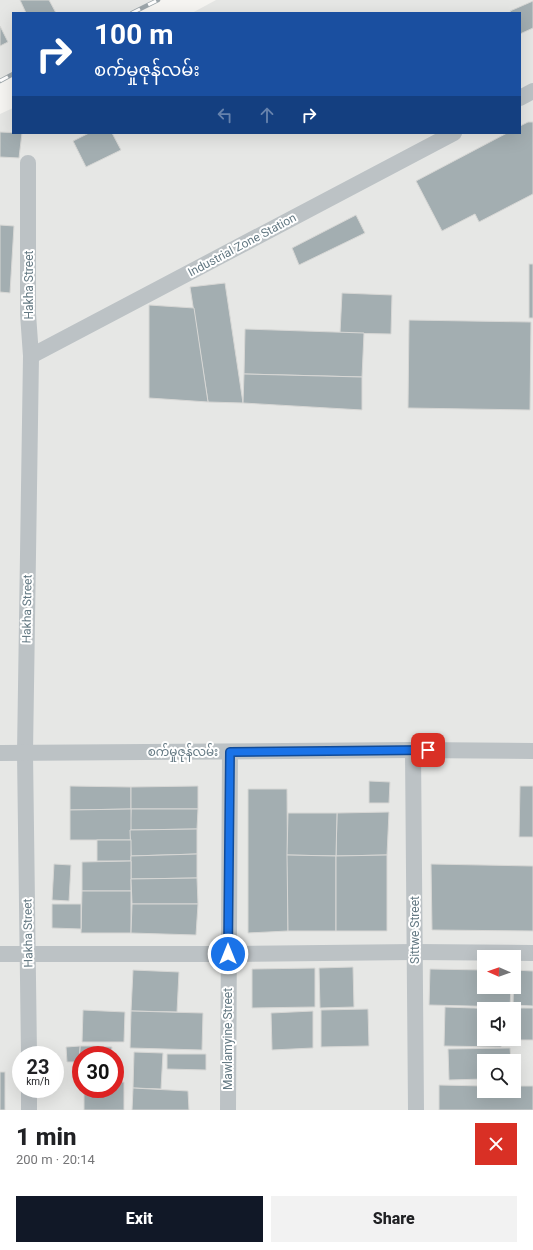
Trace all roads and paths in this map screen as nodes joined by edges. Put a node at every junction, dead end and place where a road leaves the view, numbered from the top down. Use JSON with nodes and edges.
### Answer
{"nodes":[{"id":1,"x":533,"y":91,"type":"edge"},
{"id":2,"x":521,"y":97,"type":"edge"},
{"id":3,"x":452,"y":134,"type":"edge"},
{"id":4,"x":28,"y":163,"type":"dead end"},
{"id":5,"x":31,"y":356,"type":"junction"},
{"id":6,"x":413,"y":750,"type":"junction"},
{"id":7,"x":533,"y":751,"type":"edge"},
{"id":8,"x":230,"y":752,"type":"junction"},
{"id":9,"x":0,"y":753,"type":"edge"},
{"id":10,"x":25,"y":753,"type":"junction"},
{"id":11,"x":415,"y":952,"type":"junction"},
{"id":12,"x":533,"y":953,"type":"edge"},
{"id":13,"x":0,"y":954,"type":"edge"},
{"id":14,"x":28,"y":954,"type":"junction"},
{"id":15,"x":228,"y":954,"type":"junction"},
{"id":16,"x":29,"y":1046,"type":"edge"},
{"id":17,"x":29,"y":1098,"type":"edge"},
{"id":18,"x":29,"y":1110,"type":"edge"},
{"id":19,"x":228,"y":1110,"type":"edge"},
{"id":20,"x":416,"y":1110,"type":"edge"}],
"edges":[{"from":1,"to":2,"type":"street"},
{"from":3,"to":5,"type":"street","name":"Industrial Zone Station"},
{"from":4,"to":5,"type":"street","name":"Hakha Street"},
{"from":5,"to":10,"type":"street","name":"Hakha Street"},
{"from":6,"to":7,"type":"street","name":"စက်မှုဇုန်လမ်း"},
{"from":6,"to":8,"type":"street","name":"စက်မှုဇုန်လမ်း"},
{"from":6,"to":11,"type":"street","name":"Sittwe Street"},
{"from":8,"to":10,"type":"street","name":"စက်မှုဇုန်လမ်း"},
{"from":8,"to":15,"type":"street","name":"Mawlamyine Street"},
{"from":9,"to":10,"type":"street","name":"စက်မှုဇုန်လမ်း"},
{"from":10,"to":14,"type":"street","name":"Hakha Street"},
{"from":11,"to":12,"type":"street"},
{"from":11,"to":15,"type":"street"},
{"from":11,"to":20,"type":"street","name":"Sittwe Street"},
{"from":13,"to":14,"type":"street"},
{"from":14,"to":15,"type":"street"},
{"from":14,"to":16,"type":"street","name":"Hakha Street"},
{"from":15,"to":19,"type":"street","name":"Mawlamyine Street"},
{"from":17,"to":18,"type":"street"}]}
